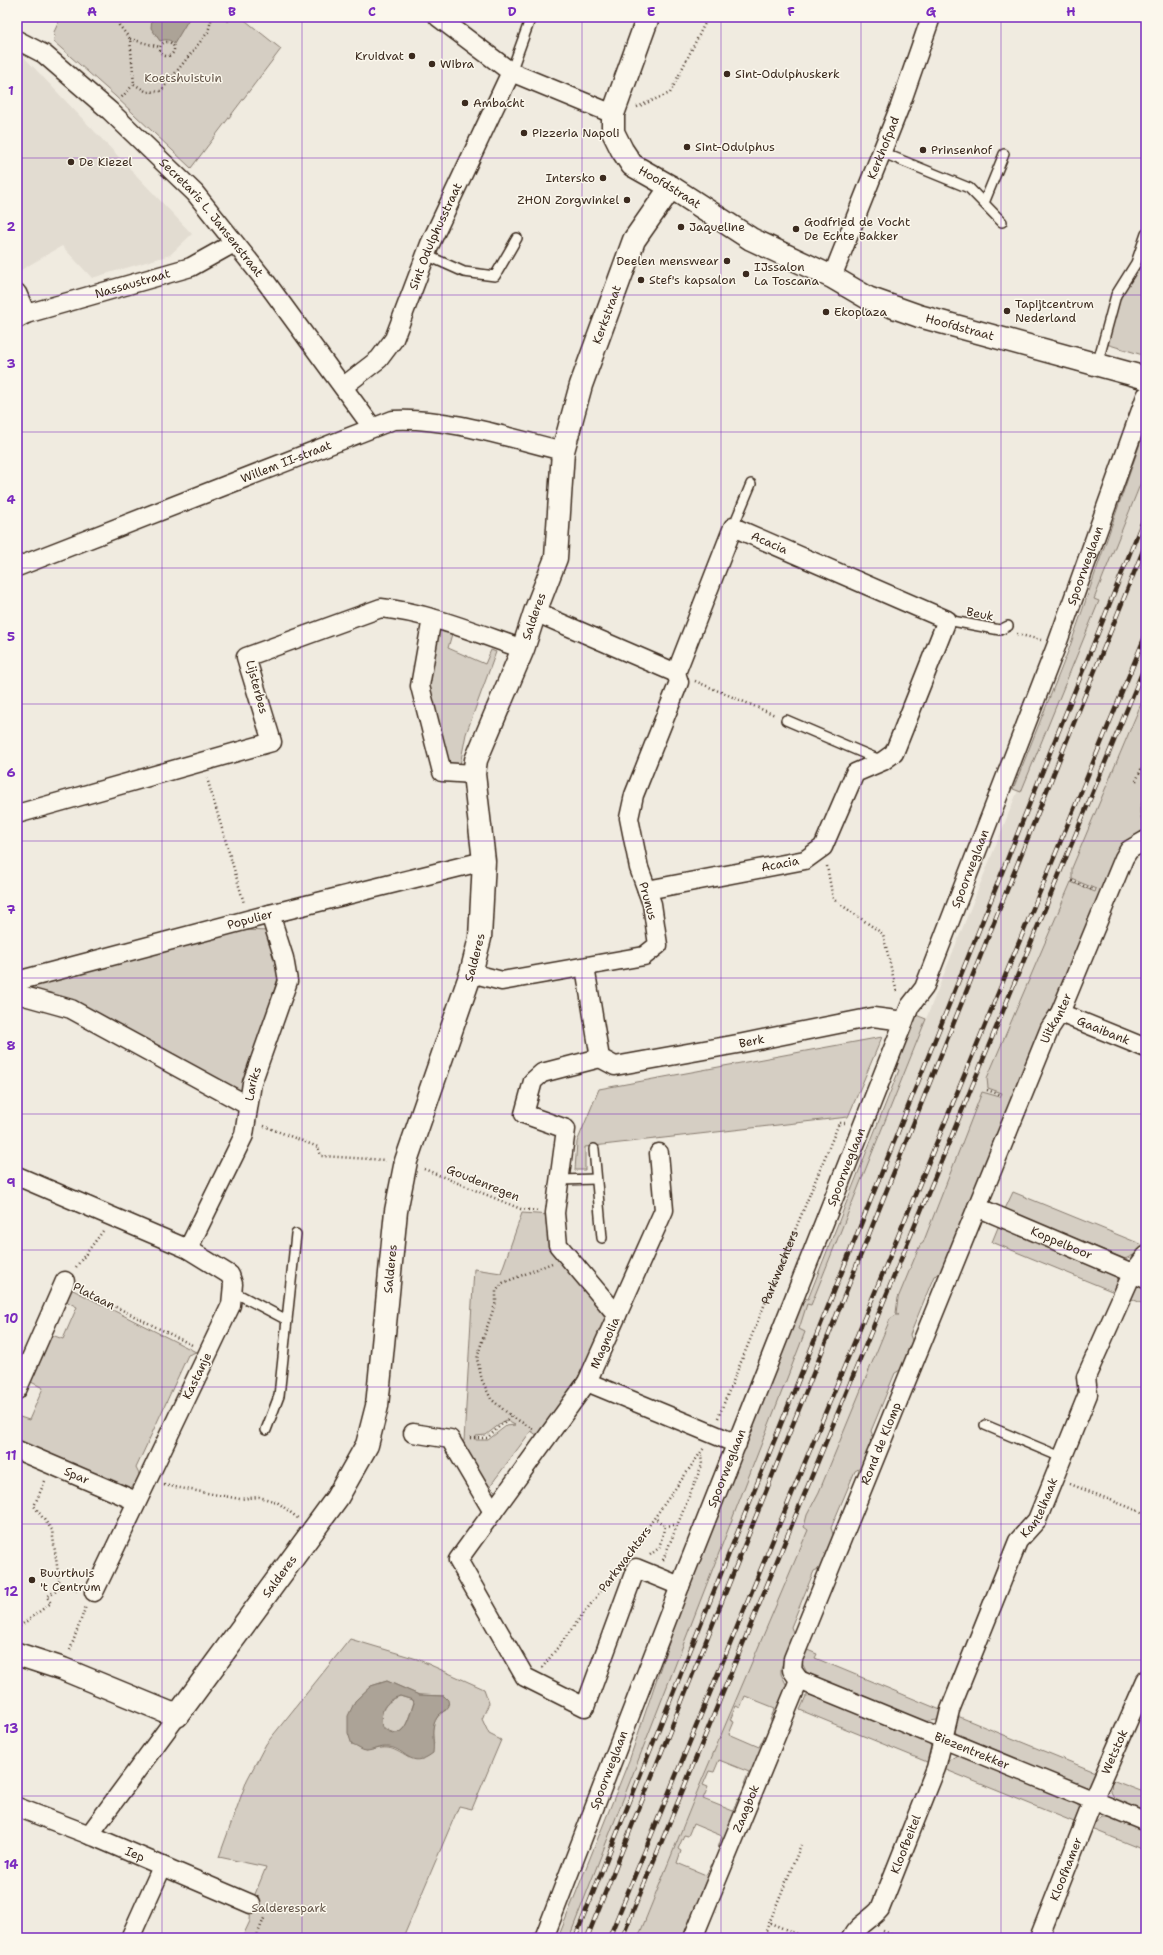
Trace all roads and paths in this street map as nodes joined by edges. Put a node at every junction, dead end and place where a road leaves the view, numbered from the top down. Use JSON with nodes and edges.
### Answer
{"nodes":[{"id":1,"x":118,"y":17,"type":"edge"},
{"id":2,"x":212,"y":17,"type":"edge"},
{"id":3,"x":438,"y":17,"type":"edge"},
{"id":4,"x":531,"y":17,"type":"edge"},
{"id":5,"x":648,"y":17,"type":"edge"},
{"id":6,"x":708,"y":17,"type":"edge"},
{"id":7,"x":931,"y":17,"type":"edge"},
{"id":8,"x":130,"y":39,"type":"junction"},
{"id":9,"x":17,"y":40,"type":"edge"},
{"id":10,"x":160,"y":47,"type":"junction"},
{"id":11,"x":511,"y":72,"type":"junction"},
{"id":12,"x":134,"y":84,"type":"junction"},
{"id":13,"x":110,"y":110,"type":"junction"},
{"id":14,"x":613,"y":114,"type":"junction"},
{"id":15,"x":881,"y":152,"type":"junction"},
{"id":16,"x":1004,"y":154,"type":"dead end"},
{"id":17,"x":671,"y":186,"type":"junction"},
{"id":18,"x":984,"y":203,"type":"junction"},
{"id":19,"x":1002,"y":222,"type":"dead end"},
{"id":20,"x":1146,"y":234,"type":"edge"},
{"id":21,"x":517,"y":238,"type":"dead end"},
{"id":22,"x":234,"y":243,"type":"junction"},
{"id":23,"x":426,"y":255,"type":"junction"},
{"id":24,"x":832,"y":277,"type":"junction"},
{"id":25,"x":17,"y":293,"type":"edge"},
{"id":26,"x":21,"y":317,"type":"edge"},
{"id":27,"x":1097,"y":365,"type":"junction"},
{"id":28,"x":1146,"y":378,"type":"edge"},
{"id":29,"x":344,"y":386,"type":"junction"},
{"id":30,"x":1146,"y":396,"type":"edge"},
{"id":31,"x":372,"y":427,"type":"junction"},
{"id":32,"x":563,"y":451,"type":"junction"},
{"id":33,"x":751,"y":484,"type":"dead end"},
{"id":34,"x":733,"y":526,"type":"junction"},
{"id":35,"x":17,"y":567,"type":"edge"},
{"id":36,"x":535,"y":612,"type":"junction"},
{"id":37,"x":432,"y":618,"type":"junction"},
{"id":38,"x":947,"y":620,"type":"junction"},
{"id":39,"x":1004,"y":628,"type":"joint"},
{"id":40,"x":1057,"y":644,"type":"junction"},
{"id":41,"x":523,"y":649,"type":"junction"},
{"id":42,"x":676,"y":673,"type":"junction"},
{"id":43,"x":786,"y":720,"type":"joint"},
{"id":44,"x":1146,"y":758,"type":"edge"},
{"id":45,"x":883,"y":761,"type":"junction"},
{"id":46,"x":203,"y":762,"type":"junction"},
{"id":47,"x":474,"y":774,"type":"junction"},
{"id":48,"x":1136,"y":781,"type":"dead end"},
{"id":49,"x":1146,"y":805,"type":"edge"},
{"id":50,"x":17,"y":814,"type":"edge"},
{"id":51,"x":1146,"y":822,"type":"edge"},
{"id":52,"x":1146,"y":840,"type":"edge"},
{"id":53,"x":823,"y":847,"type":"junction"},
{"id":54,"x":484,"y":861,"type":"junction"},
{"id":55,"x":1072,"y":881,"type":"dead end"},
{"id":56,"x":647,"y":890,"type":"junction"},
{"id":57,"x":1096,"y":891,"type":"dead end"},
{"id":58,"x":270,"y":914,"type":"junction"},
{"id":59,"x":248,"y":920,"type":"junction"},
{"id":60,"x":586,"y":967,"type":"junction"},
{"id":61,"x":471,"y":973,"type":"junction"},
{"id":62,"x":17,"y":980,"type":"edge"},
{"id":63,"x":17,"y":994,"type":"edge"},
{"id":64,"x":1060,"y":1013,"type":"junction"},
{"id":65,"x":904,"y":1021,"type":"junction"},
{"id":66,"x":1146,"y":1048,"type":"edge"},
{"id":67,"x":600,"y":1058,"type":"junction"},
{"id":68,"x":987,"y":1090,"type":"dead end"},
{"id":69,"x":1001,"y":1095,"type":"dead end"},
{"id":70,"x":246,"y":1112,"type":"junction"},
{"id":71,"x":864,"y":1122,"type":"junction"},
{"id":72,"x":594,"y":1149,"type":"dead end"},
{"id":73,"x":659,"y":1153,"type":"dead end"},
{"id":74,"x":406,"y":1161,"type":"junction"},
{"id":75,"x":17,"y":1176,"type":"edge"},
{"id":76,"x":596,"y":1179,"type":"junction"},
{"id":77,"x":560,"y":1180,"type":"junction"},
{"id":78,"x":977,"y":1207,"type":"junction"},
{"id":79,"x":555,"y":1213,"type":"junction"},
{"id":80,"x":113,"y":1218,"type":"junction"},
{"id":81,"x":296,"y":1234,"type":"dead end"},
{"id":82,"x":602,"y":1238,"type":"dead end"},
{"id":83,"x":188,"y":1249,"type":"junction"},
{"id":84,"x":567,"y":1256,"type":"junction"},
{"id":85,"x":1146,"y":1256,"type":"edge"},
{"id":86,"x":1139,"y":1277,"type":"edge"},
{"id":87,"x":65,"y":1281,"type":"junction"},
{"id":88,"x":232,"y":1291,"type":"junction"},
{"id":89,"x":617,"y":1315,"type":"junction"},
{"id":90,"x":287,"y":1320,"type":"junction"},
{"id":91,"x":208,"y":1353,"type":"junction"},
{"id":92,"x":587,"y":1382,"type":"junction"},
{"id":93,"x":17,"y":1390,"type":"edge"},
{"id":94,"x":510,"y":1416,"type":"junction"},
{"id":95,"x":985,"y":1425,"type":"dead end"},
{"id":96,"x":266,"y":1430,"type":"dead end"},
{"id":97,"x":413,"y":1433,"type":"dead end"},
{"id":98,"x":712,"y":1434,"type":"junction"},
{"id":99,"x":547,"y":1438,"type":"junction"},
{"id":100,"x":450,"y":1439,"type":"junction"},
{"id":101,"x":736,"y":1444,"type":"junction"},
{"id":102,"x":17,"y":1450,"type":"edge"},
{"id":103,"x":701,"y":1454,"type":"junction"},
{"id":104,"x":1061,"y":1457,"type":"junction"},
{"id":105,"x":52,"y":1466,"type":"junction"},
{"id":106,"x":1053,"y":1477,"type":"junction"},
{"id":107,"x":146,"y":1482,"type":"junction"},
{"id":108,"x":136,"y":1501,"type":"junction"},
{"id":109,"x":493,"y":1512,"type":"junction"},
{"id":110,"x":1146,"y":1514,"type":"edge"},
{"id":111,"x":655,"y":1518,"type":"junction"},
{"id":112,"x":665,"y":1526,"type":"junction"},
{"id":113,"x":676,"y":1527,"type":"junction"},
{"id":114,"x":314,"y":1530,"type":"junction"},
{"id":115,"x":629,"y":1553,"type":"dead end"},
{"id":116,"x":458,"y":1560,"type":"joint"},
{"id":117,"x":616,"y":1571,"type":"dead end"},
{"id":118,"x":650,"y":1574,"type":"junction"},
{"id":119,"x":680,"y":1586,"type":"junction"},
{"id":120,"x":60,"y":1587,"type":"junction"},
{"id":121,"x":92,"y":1594,"type":"junction"},
{"id":122,"x":17,"y":1622,"type":"edge"},
{"id":123,"x":17,"y":1654,"type":"edge"},
{"id":124,"x":63,"y":1669,"type":"junction"},
{"id":125,"x":799,"y":1680,"type":"junction"},
{"id":126,"x":1146,"y":1680,"type":"edge"},
{"id":127,"x":532,"y":1681,"type":"junction"},
{"id":128,"x":177,"y":1716,"type":"junction"},
{"id":129,"x":943,"y":1740,"type":"junction"},
{"id":130,"x":1093,"y":1800,"type":"junction"},
{"id":131,"x":17,"y":1807,"type":"edge"},
{"id":132,"x":1146,"y":1822,"type":"edge"},
{"id":133,"x":89,"y":1835,"type":"junction"},
{"id":134,"x":801,"y":1845,"type":"dead end"},
{"id":135,"x":162,"y":1867,"type":"junction"},
{"id":136,"x":251,"y":1904,"type":"dead end"},
{"id":137,"x":770,"y":1923,"type":"junction"},
{"id":138,"x":130,"y":1938,"type":"edge"},
{"id":139,"x":544,"y":1938,"type":"edge"},
{"id":140,"x":694,"y":1938,"type":"edge"},
{"id":141,"x":763,"y":1938,"type":"edge"},
{"id":142,"x":807,"y":1938,"type":"edge"},
{"id":143,"x":851,"y":1938,"type":"edge"},
{"id":144,"x":1039,"y":1938,"type":"edge"}],
"edges":[{"from":1,"to":8,"type":"path"},
{"from":2,"to":12,"type":"path"},
{"from":3,"to":11,"type":"street"},
{"from":4,"to":11,"type":"lane"},
{"from":5,"to":14,"type":"street"},
{"from":6,"to":14,"type":"path"},
{"from":7,"to":15,"type":"street","name":"Kerkhofpad"},
{"from":8,"to":10,"type":"path"},
{"from":8,"to":12,"type":"path"},
{"from":9,"to":13,"type":"street","name":"Secretaris L. Jansenstraat"},
{"from":10,"to":10,"type":"path"},
{"from":11,"to":14,"type":"street"},
{"from":11,"to":23,"type":"street","name":"Sint Odulphusstraat"},
{"from":12,"to":13,"type":"path"},
{"from":13,"to":22,"type":"street","name":"Secretaris L. Jansenstraat"},
{"from":14,"to":17,"type":"street","name":"Hoofdstraat"},
{"from":15,"to":18,"type":"lane"},
{"from":15,"to":24,"type":"street","name":"Kerkhofpad"},
{"from":16,"to":18,"type":"lane"},
{"from":17,"to":24,"type":"street","name":"Hoofdstraat"},
{"from":17,"to":32,"type":"street","name":"Kerkstraat"},
{"from":18,"to":19,"type":"lane"},
{"from":20,"to":27,"type":"lane"},
{"from":21,"to":23,"type":"lane"},
{"from":22,"to":26,"type":"street","name":"Nassaustraat"},
{"from":22,"to":29,"type":"street","name":"Secretaris L. Jansenstraat"},
{"from":23,"to":29,"type":"street","name":"Sint Odulphusstraat"},
{"from":24,"to":27,"type":"street","name":"Hoofdstraat"},
{"from":25,"to":26,"type":"street","name":"Nassaustraat"},
{"from":27,"to":28,"type":"street","name":"Hoofdstraat"},
{"from":29,"to":31,"type":"street","name":"Secretaris L. Jansenstraat"},
{"from":30,"to":40,"type":"street","name":"Spoorweglaan"},
{"from":31,"to":32,"type":"street","name":"Willem II-straat"},
{"from":31,"to":35,"type":"street","name":"Willem II-straat"},
{"from":32,"to":36,"type":"street","name":"Salderes"},
{"from":33,"to":34,"type":"lane"},
{"from":34,"to":38,"type":"street","name":"Acacia"},
{"from":34,"to":42,"type":"street"},
{"from":36,"to":41,"type":"street","name":"Salderes"},
{"from":36,"to":42,"type":"street"},
{"from":37,"to":41,"type":"street","name":"Lijsterbes"},
{"from":37,"to":46,"type":"street","name":"Lijsterbes"},
{"from":37,"to":47,"type":"street"},
{"from":38,"to":39,"type":"lane","name":"Beuk"},
{"from":38,"to":45,"type":"street"},
{"from":39,"to":40,"type":"path"},
{"from":40,"to":65,"type":"street","name":"Spoorweglaan"},
{"from":41,"to":47,"type":"street","name":"Salderes"},
{"from":42,"to":43,"type":"path"},
{"from":42,"to":56,"type":"street","name":"Prunus"},
{"from":43,"to":45,"type":"lane"},
{"from":44,"to":48,"type":"path"},
{"from":45,"to":53,"type":"street"},
{"from":46,"to":50,"type":"street","name":"Lijsterbes"},
{"from":46,"to":59,"type":"path"},
{"from":47,"to":54,"type":"street","name":"Salderes"},
{"from":49,"to":51,"type":"path"},
{"from":52,"to":64,"type":"street","name":"Uitkanter"},
{"from":53,"to":56,"type":"street","name":"Acacia"},
{"from":53,"to":65,"type":"path"},
{"from":54,"to":58,"type":"street","name":"Populier"},
{"from":54,"to":61,"type":"street","name":"Salderes"},
{"from":55,"to":57,"type":"path"},
{"from":56,"to":60,"type":"street","name":"Prunus"},
{"from":58,"to":59,"type":"street","name":"Populier"},
{"from":58,"to":70,"type":"street","name":"Lariks"},
{"from":59,"to":62,"type":"street","name":"Populier"},
{"from":60,"to":61,"type":"street","name":"Prunus"},
{"from":60,"to":67,"type":"street"},
{"from":61,"to":74,"type":"street","name":"Salderes"},
{"from":63,"to":70,"type":"street"},
{"from":64,"to":66,"type":"street","name":"Gaaibank"},
{"from":64,"to":78,"type":"street","name":"Uitkanter"},
{"from":65,"to":67,"type":"street","name":"Berk"},
{"from":65,"to":71,"type":"street","name":"Spoorweglaan"},
{"from":67,"to":77,"type":"street"},
{"from":68,"to":69,"type":"path"},
{"from":70,"to":74,"type":"path","name":"Goudenregen"},
{"from":70,"to":83,"type":"street","name":"Lariks"},
{"from":71,"to":98,"type":"path","name":"Parkwachters"},
{"from":71,"to":101,"type":"street","name":"Spoorweglaan"},
{"from":72,"to":76,"type":"lane"},
{"from":73,"to":89,"type":"street","name":"Magnolia"},
{"from":74,"to":79,"type":"path","name":"Goudenregen"},
{"from":74,"to":114,"type":"street","name":"Salderes"},
{"from":75,"to":80,"type":"street","name":"Kastanje"},
{"from":76,"to":77,"type":"lane"},
{"from":76,"to":82,"type":"lane"},
{"from":77,"to":79,"type":"street"},
{"from":78,"to":86,"type":"street","name":"Koppelboor"},
{"from":78,"to":125,"type":"street","name":"Rond de Klomp"},
{"from":79,"to":84,"type":"street"},
{"from":80,"to":83,"type":"street","name":"Kastanje"},
{"from":80,"to":87,"type":"path"},
{"from":81,"to":90,"type":"lane"},
{"from":83,"to":88,"type":"street","name":"Kastanje"},
{"from":84,"to":89,"type":"street"},
{"from":84,"to":94,"type":"path"},
{"from":85,"to":86,"type":"street","name":"Kantelhaak"},
{"from":86,"to":104,"type":"street","name":"Kantelhaak"},
{"from":87,"to":91,"type":"path","name":"Plataan"},
{"from":87,"to":93,"type":"street","name":"Plataan"},
{"from":88,"to":90,"type":"lane"},
{"from":88,"to":91,"type":"street","name":"Kastanje"},
{"from":89,"to":92,"type":"street","name":"Magnolia"},
{"from":90,"to":96,"type":"lane"},
{"from":91,"to":107,"type":"street","name":"Kastanje"},
{"from":92,"to":98,"type":"street"},
{"from":92,"to":99,"type":"street","name":"Magnolia"},
{"from":94,"to":99,"type":"path"},
{"from":94,"to":100,"type":"path"},
{"from":95,"to":104,"type":"lane"},
{"from":97,"to":100,"type":"street"},
{"from":98,"to":101,"type":"street"},
{"from":98,"to":103,"type":"path","name":"Parkwachters"},
{"from":99,"to":109,"type":"street","name":"Magnolia"},
{"from":100,"to":109,"type":"street"},
{"from":101,"to":119,"type":"street","name":"Spoorweglaan"},
{"from":102,"to":105,"type":"street","name":"Spar"},
{"from":103,"to":111,"type":"path","name":"Parkwachters"},
{"from":103,"to":113,"type":"path"},
{"from":104,"to":106,"type":"street","name":"Kantelhaak"},
{"from":105,"to":108,"type":"street","name":"Spar"},
{"from":105,"to":120,"type":"path"},
{"from":106,"to":110,"type":"path"},
{"from":106,"to":129,"type":"street","name":"Kantelhaak"},
{"from":107,"to":108,"type":"street","name":"Kastanje"},
{"from":107,"to":114,"type":"path"},
{"from":108,"to":121,"type":"street","name":"Kastanje"},
{"from":109,"to":116,"type":"street","name":"Magnolia"},
{"from":111,"to":112,"type":"path"},
{"from":111,"to":115,"type":"path","name":"Parkwachters"},
{"from":112,"to":113,"type":"path"},
{"from":112,"to":118,"type":"path"},
{"from":113,"to":118,"type":"path"},
{"from":114,"to":128,"type":"street","name":"Salderes"},
{"from":116,"to":127,"type":"street","name":"Parkwachters"},
{"from":117,"to":127,"type":"path","name":"Parkwachters"},
{"from":118,"to":119,"type":"street"},
{"from":118,"to":127,"type":"street","name":"Parkwachters"},
{"from":119,"to":139,"type":"street","name":"Spoorweglaan"},
{"from":120,"to":121,"type":"path"},
{"from":120,"to":122,"type":"path"},
{"from":121,"to":124,"type":"path"},
{"from":123,"to":124,"type":"street"},
{"from":124,"to":128,"type":"street"},
{"from":125,"to":129,"type":"street","name":"Biezentrekker"},
{"from":125,"to":140,"type":"street","name":"Zaagbok"},
{"from":126,"to":130,"type":"street","name":"Wetstok"},
{"from":128,"to":133,"type":"street","name":"Salderes"},
{"from":129,"to":130,"type":"street","name":"Biezentrekker"},
{"from":129,"to":143,"type":"street","name":"Kloofbeitel"},
{"from":130,"to":132,"type":"street","name":"Biezentrekker"},
{"from":130,"to":144,"type":"street","name":"Kloofhamer"},
{"from":131,"to":133,"type":"street","name":"Iep"},
{"from":133,"to":135,"type":"street","name":"Iep"},
{"from":134,"to":137,"type":"path"},
{"from":135,"to":136,"type":"street","name":"Iep"},
{"from":135,"to":138,"type":"street"},
{"from":137,"to":141,"type":"path"},
{"from":137,"to":142,"type":"path"}]}
